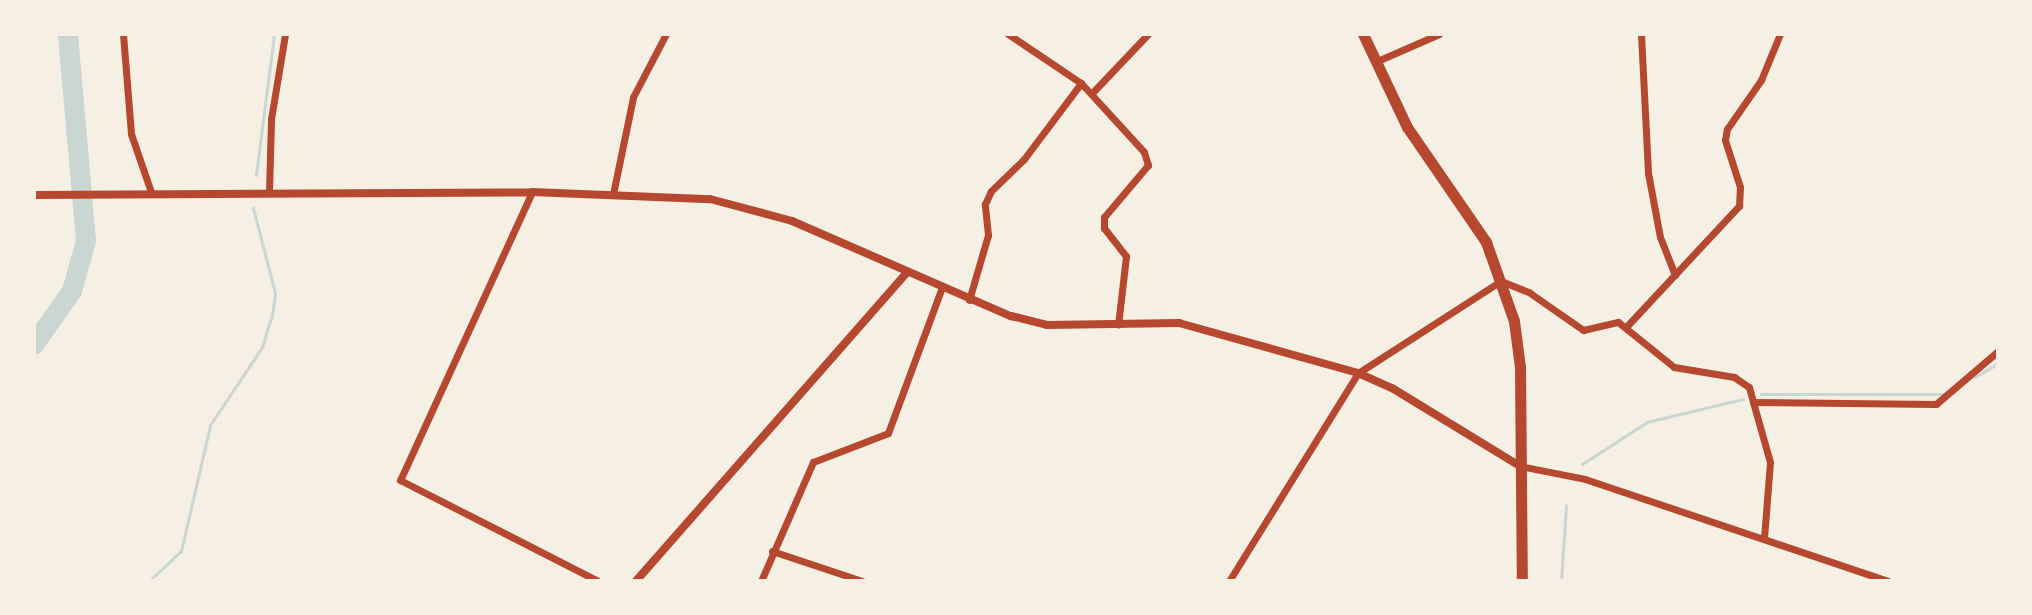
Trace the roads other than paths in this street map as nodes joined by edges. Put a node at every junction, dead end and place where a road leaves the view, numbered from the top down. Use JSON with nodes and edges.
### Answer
{"nodes":[{"id":1,"x":123,"y":34,"type":"edge"},
{"id":2,"x":285,"y":34,"type":"edge"},
{"id":3,"x":666,"y":34,"type":"edge"},
{"id":4,"x":1008,"y":34,"type":"edge"},
{"id":5,"x":1148,"y":34,"type":"edge"},
{"id":6,"x":1363,"y":34,"type":"edge"},
{"id":7,"x":1439,"y":34,"type":"edge"},
{"id":8,"x":1641,"y":34,"type":"edge"},
{"id":9,"x":1780,"y":34,"type":"edge"},
{"id":10,"x":1373,"y":63,"type":"junction"},
{"id":11,"x":1081,"y":83,"type":"junction"},
{"id":12,"x":1092,"y":93,"type":"junction"},
{"id":13,"x":151,"y":192,"type":"junction"},
{"id":14,"x":269,"y":192,"type":"junction"},
{"id":15,"x":532,"y":192,"type":"junction"},
{"id":16,"x":613,"y":194,"type":"junction"},
{"id":17,"x":34,"y":195,"type":"edge"},
{"id":18,"x":907,"y":272,"type":"junction"},
{"id":19,"x":1675,"y":275,"type":"junction"},
{"id":20,"x":1501,"y":281,"type":"junction"},
{"id":21,"x":942,"y":287,"type":"junction"},
{"id":22,"x":969,"y":300,"type":"junction"},
{"id":23,"x":1118,"y":325,"type":"junction"},
{"id":24,"x":1626,"y":327,"type":"junction"},
{"id":25,"x":1998,"y":351,"type":"edge"},
{"id":26,"x":1358,"y":373,"type":"junction"},
{"id":27,"x":1753,"y":402,"type":"junction"},
{"id":28,"x":1518,"y":465,"type":"junction"},
{"id":29,"x":1764,"y":538,"type":"junction"},
{"id":30,"x":772,"y":551,"type":"junction"},
{"id":31,"x":598,"y":581,"type":"edge"},
{"id":32,"x":636,"y":581,"type":"edge"},
{"id":33,"x":761,"y":581,"type":"edge"},
{"id":34,"x":862,"y":581,"type":"edge"},
{"id":35,"x":1229,"y":581,"type":"edge"},
{"id":36,"x":1522,"y":581,"type":"edge"},
{"id":37,"x":1888,"y":581,"type":"edge"}],
"edges":[{"from":1,"to":13,"type":"street"},
{"from":2,"to":14,"type":"street"},
{"from":3,"to":16,"type":"street"},
{"from":4,"to":11,"type":"street"},
{"from":5,"to":12,"type":"street"},
{"from":6,"to":10,"type":"main road"},
{"from":7,"to":10,"type":"street"},
{"from":8,"to":19,"type":"street"},
{"from":9,"to":19,"type":"street"},
{"from":10,"to":20,"type":"main road"},
{"from":11,"to":12,"type":"street"},
{"from":11,"to":22,"type":"street"},
{"from":12,"to":23,"type":"street"},
{"from":13,"to":14,"type":"street"},
{"from":13,"to":17,"type":"street"},
{"from":14,"to":15,"type":"street"},
{"from":15,"to":16,"type":"street"},
{"from":15,"to":31,"type":"street"},
{"from":16,"to":18,"type":"street"},
{"from":18,"to":21,"type":"street"},
{"from":18,"to":32,"type":"street"},
{"from":19,"to":24,"type":"street"},
{"from":20,"to":24,"type":"street"},
{"from":20,"to":26,"type":"street"},
{"from":20,"to":28,"type":"main road"},
{"from":21,"to":22,"type":"street"},
{"from":21,"to":30,"type":"street"},
{"from":22,"to":23,"type":"street"},
{"from":23,"to":26,"type":"street"},
{"from":24,"to":27,"type":"street"},
{"from":25,"to":27,"type":"street"},
{"from":26,"to":28,"type":"street"},
{"from":26,"to":35,"type":"street"},
{"from":27,"to":29,"type":"street"},
{"from":28,"to":29,"type":"street"},
{"from":28,"to":36,"type":"main road"},
{"from":29,"to":37,"type":"street"},
{"from":30,"to":33,"type":"street"},
{"from":30,"to":34,"type":"street"}]}
